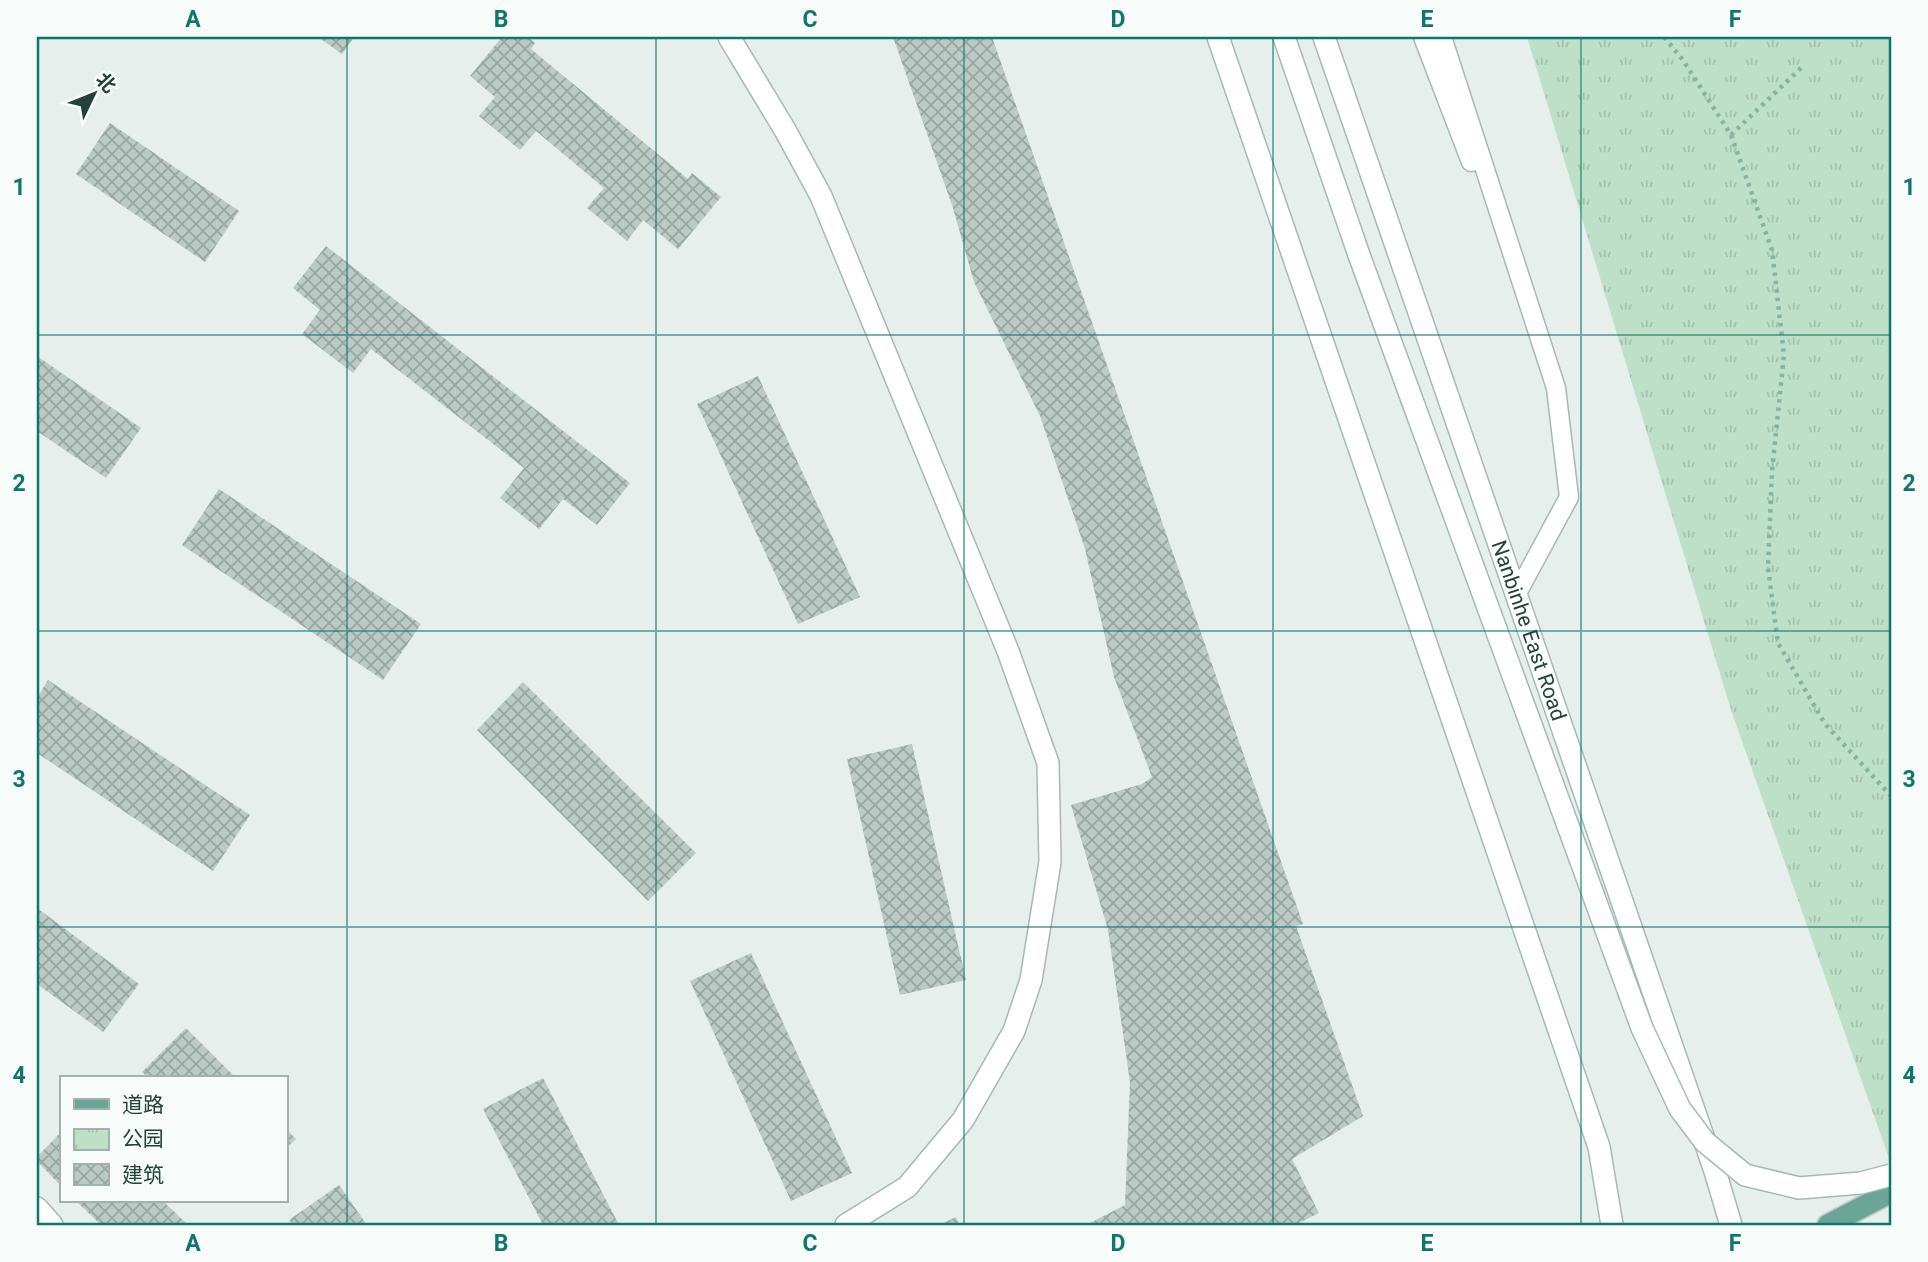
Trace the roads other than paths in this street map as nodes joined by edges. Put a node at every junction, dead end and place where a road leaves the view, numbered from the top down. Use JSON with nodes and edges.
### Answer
{"nodes":[{"id":1,"x":729,"y":37,"type":"edge"},
{"id":2,"x":1218,"y":37,"type":"edge"},
{"id":3,"x":1284,"y":37,"type":"edge"},
{"id":4,"x":1324,"y":37,"type":"edge"},
{"id":5,"x":1423,"y":37,"type":"edge"},
{"id":6,"x":1442,"y":37,"type":"edge"},
{"id":7,"x":1556,"y":388,"type":"junction"},
{"id":8,"x":1516,"y":595,"type":"junction"},
{"id":9,"x":1891,"y":1175,"type":"edge"},
{"id":10,"x":1891,"y":1192,"type":"edge"},
{"id":11,"x":37,"y":1208,"type":"edge"},
{"id":12,"x":52,"y":1225,"type":"edge"},
{"id":13,"x":846,"y":1225,"type":"edge"},
{"id":14,"x":1612,"y":1225,"type":"edge"},
{"id":15,"x":1731,"y":1225,"type":"edge"},
{"id":16,"x":1828,"y":1225,"type":"edge"}],
"edges":[{"from":1,"to":13,"type":"main road"},
{"from":2,"to":14,"type":"main road"},
{"from":3,"to":9,"type":"main road","bridge":true},
{"from":4,"to":8,"type":"main road","name":"Nanbinhe East Road"},
{"from":5,"to":7,"type":"lane"},
{"from":6,"to":7,"type":"lane"},
{"from":7,"to":8,"type":"lane"},
{"from":8,"to":15,"type":"main road","name":"Nanbinhe East Road"},
{"from":10,"to":16,"type":"main road"},
{"from":11,"to":12,"type":"main road"}]}
